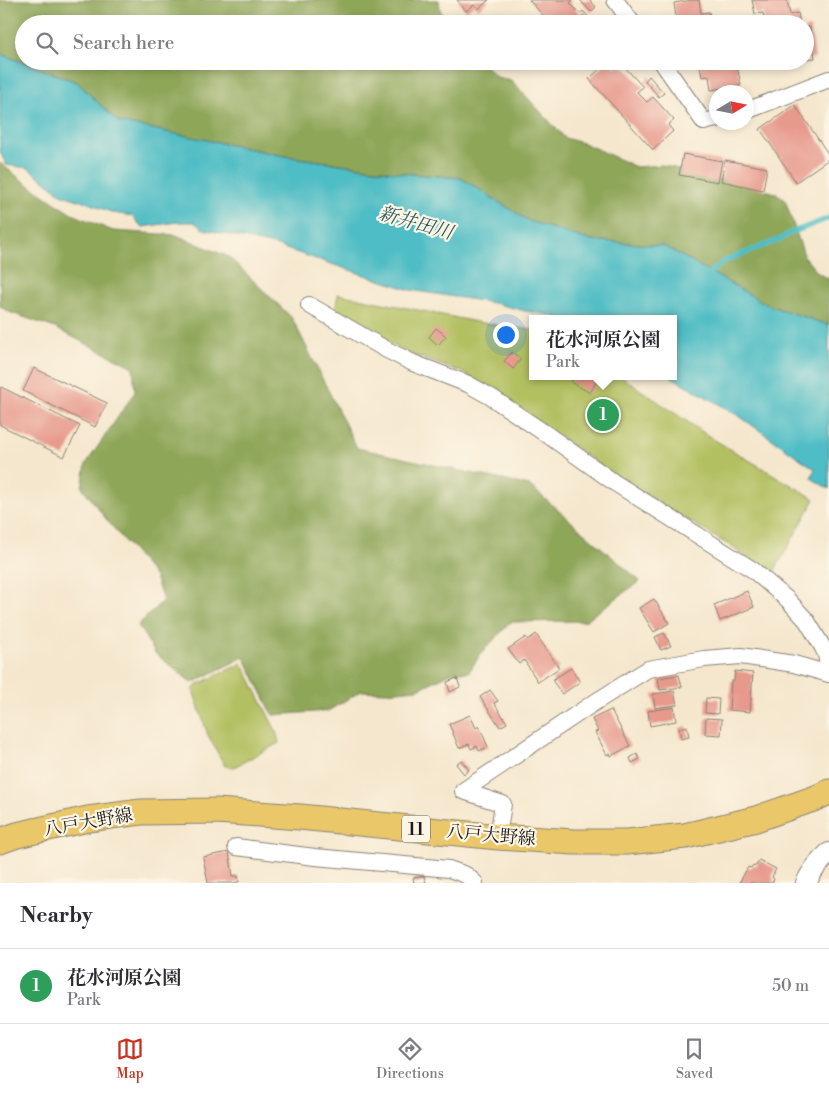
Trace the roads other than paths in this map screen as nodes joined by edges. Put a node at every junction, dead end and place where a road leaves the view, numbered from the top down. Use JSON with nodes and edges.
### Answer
{"nodes":[{"id":1,"x":616,"y":0,"type":"edge"},
{"id":2,"x":627,"y":15,"type":"edge"},
{"id":3,"x":667,"y":70,"type":"edge"},
{"id":4,"x":829,"y":79,"type":"edge"},
{"id":5,"x":754,"y":108,"type":"edge"},
{"id":6,"x":709,"y":121,"type":"edge"},
{"id":7,"x":309,"y":305,"type":"dead end"},
{"id":8,"x":829,"y":674,"type":"edge"},
{"id":9,"x":829,"y":792,"type":"edge"},
{"id":10,"x":498,"y":837,"type":"junction"},
{"id":11,"x":0,"y":841,"type":"edge"},
{"id":12,"x":236,"y":847,"type":"dead end"},
{"id":13,"x":829,"y":853,"type":"edge"},
{"id":14,"x":475,"y":883,"type":"edge"},
{"id":15,"x":806,"y":883,"type":"edge"}],
"edges":[{"from":1,"to":2,"type":"street"},
{"from":3,"to":6,"type":"street"},
{"from":4,"to":5,"type":"street"},
{"from":7,"to":8,"type":"street"},
{"from":8,"to":10,"type":"street"},
{"from":9,"to":10,"type":"main road","name":"八戸大野線","number":"11"},
{"from":10,"to":11,"type":"main road","name":"八戸大野線","number":"11"},
{"from":12,"to":14,"type":"street"},
{"from":13,"to":15,"type":"street"}]}
